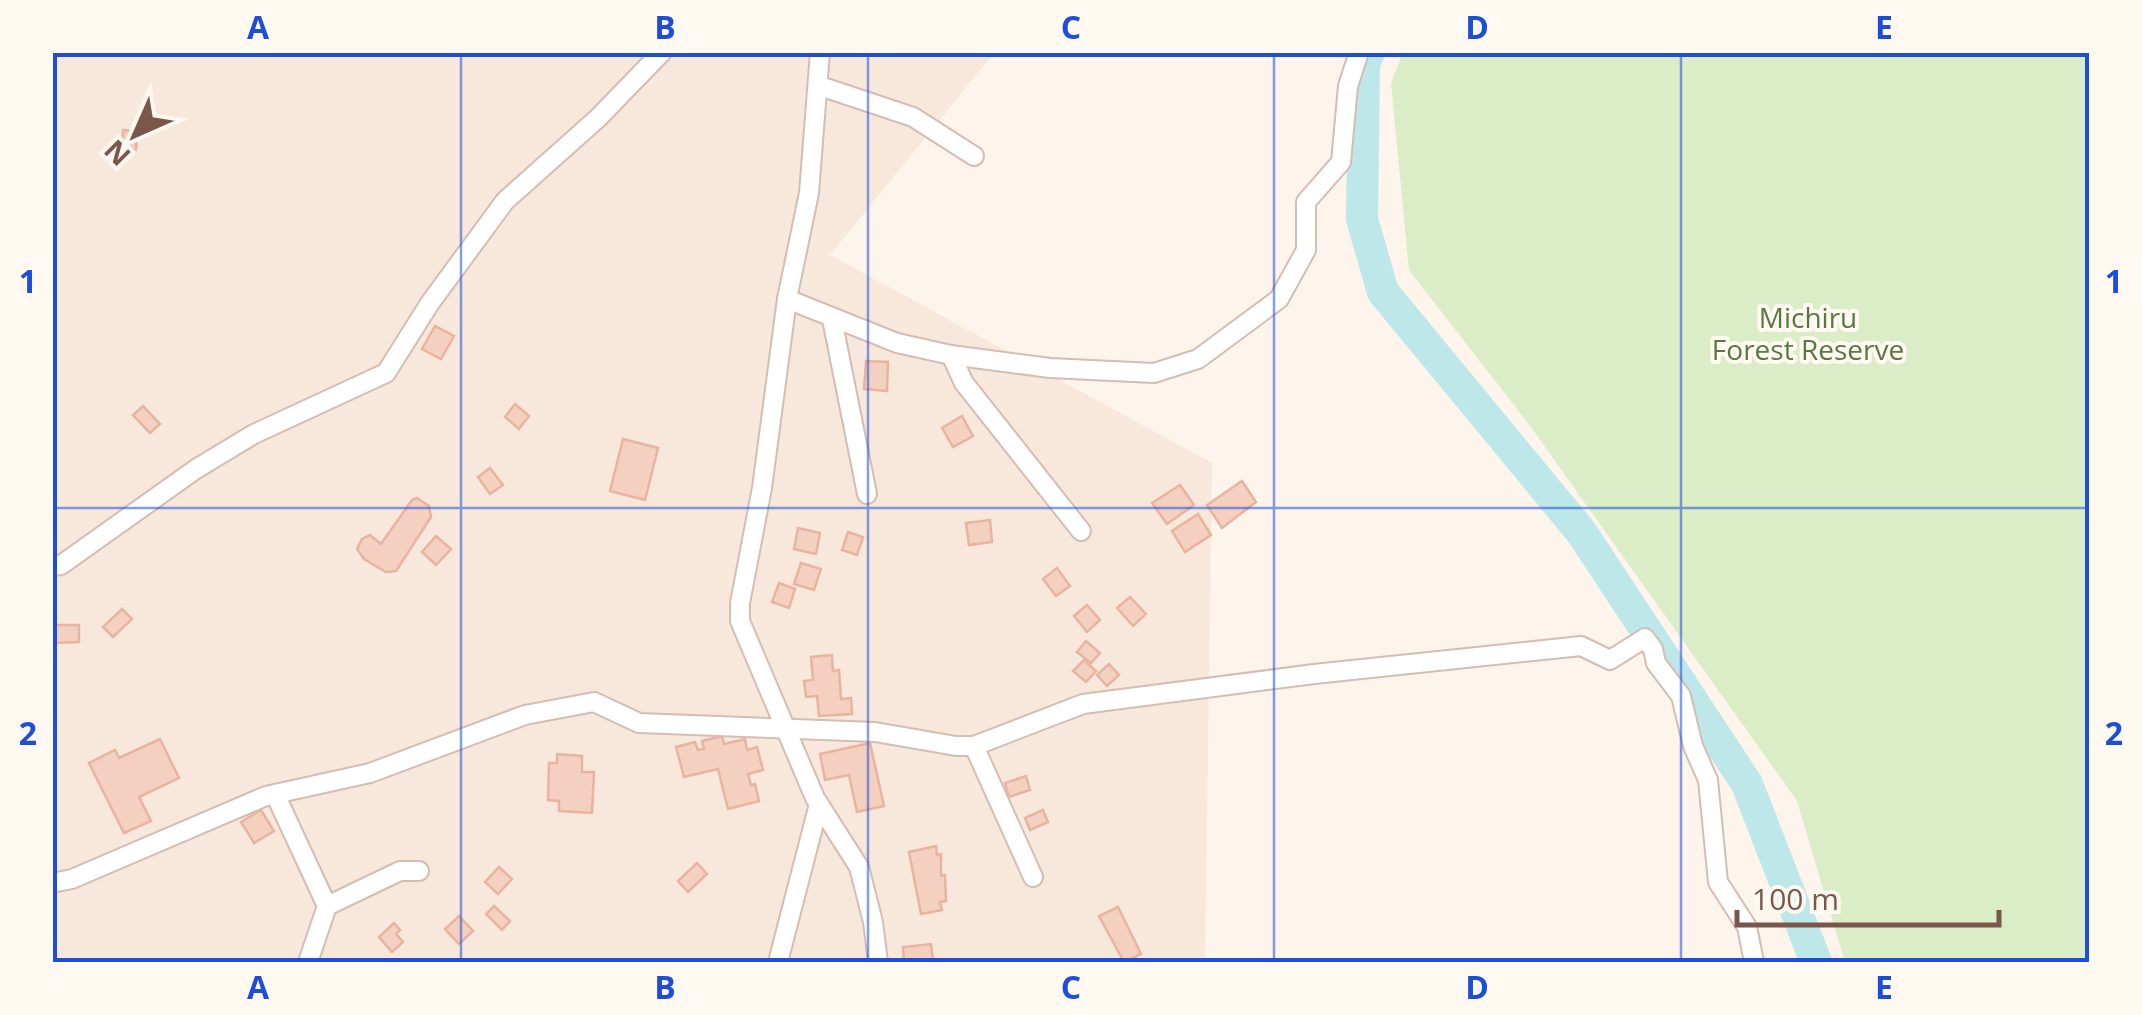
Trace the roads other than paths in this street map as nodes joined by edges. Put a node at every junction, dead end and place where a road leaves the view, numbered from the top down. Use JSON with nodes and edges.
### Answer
{"nodes":[{"id":1,"x":662,"y":52,"type":"edge"},
{"id":2,"x":820,"y":52,"type":"edge"},
{"id":3,"x":1360,"y":52,"type":"edge"},
{"id":4,"x":820,"y":86,"type":"junction"},
{"id":5,"x":974,"y":156,"type":"dead end"},
{"id":6,"x":786,"y":298,"type":"junction"},
{"id":7,"x":832,"y":319,"type":"junction"},
{"id":8,"x":951,"y":355,"type":"junction"},
{"id":9,"x":867,"y":494,"type":"dead end"},
{"id":10,"x":1081,"y":531,"type":"dead end"},
{"id":11,"x":52,"y":566,"type":"edge"},
{"id":12,"x":783,"y":727,"type":"junction"},
{"id":13,"x":974,"y":746,"type":"junction"},
{"id":14,"x":275,"y":794,"type":"junction"},
{"id":15,"x":819,"y":804,"type":"junction"},
{"id":16,"x":419,"y":871,"type":"dead end"},
{"id":17,"x":1033,"y":878,"type":"dead end"},
{"id":18,"x":52,"y":883,"type":"edge"},
{"id":19,"x":327,"y":906,"type":"junction"},
{"id":20,"x":308,"y":962,"type":"edge"},
{"id":21,"x":778,"y":962,"type":"edge"},
{"id":22,"x":878,"y":962,"type":"edge"},
{"id":23,"x":1754,"y":962,"type":"edge"}],
"edges":[{"from":1,"to":11,"type":"street"},
{"from":2,"to":4,"type":"street"},
{"from":3,"to":8,"type":"street"},
{"from":4,"to":5,"type":"street"},
{"from":4,"to":6,"type":"street"},
{"from":6,"to":7,"type":"street"},
{"from":6,"to":12,"type":"street"},
{"from":7,"to":8,"type":"street"},
{"from":7,"to":9,"type":"street"},
{"from":8,"to":10,"type":"street"},
{"from":12,"to":13,"type":"street"},
{"from":12,"to":14,"type":"street"},
{"from":12,"to":15,"type":"street"},
{"from":13,"to":17,"type":"street"},
{"from":13,"to":23,"type":"street"},
{"from":14,"to":18,"type":"street"},
{"from":14,"to":19,"type":"street"},
{"from":15,"to":21,"type":"street"},
{"from":15,"to":22,"type":"street"},
{"from":16,"to":19,"type":"street"},
{"from":19,"to":20,"type":"street"}]}
